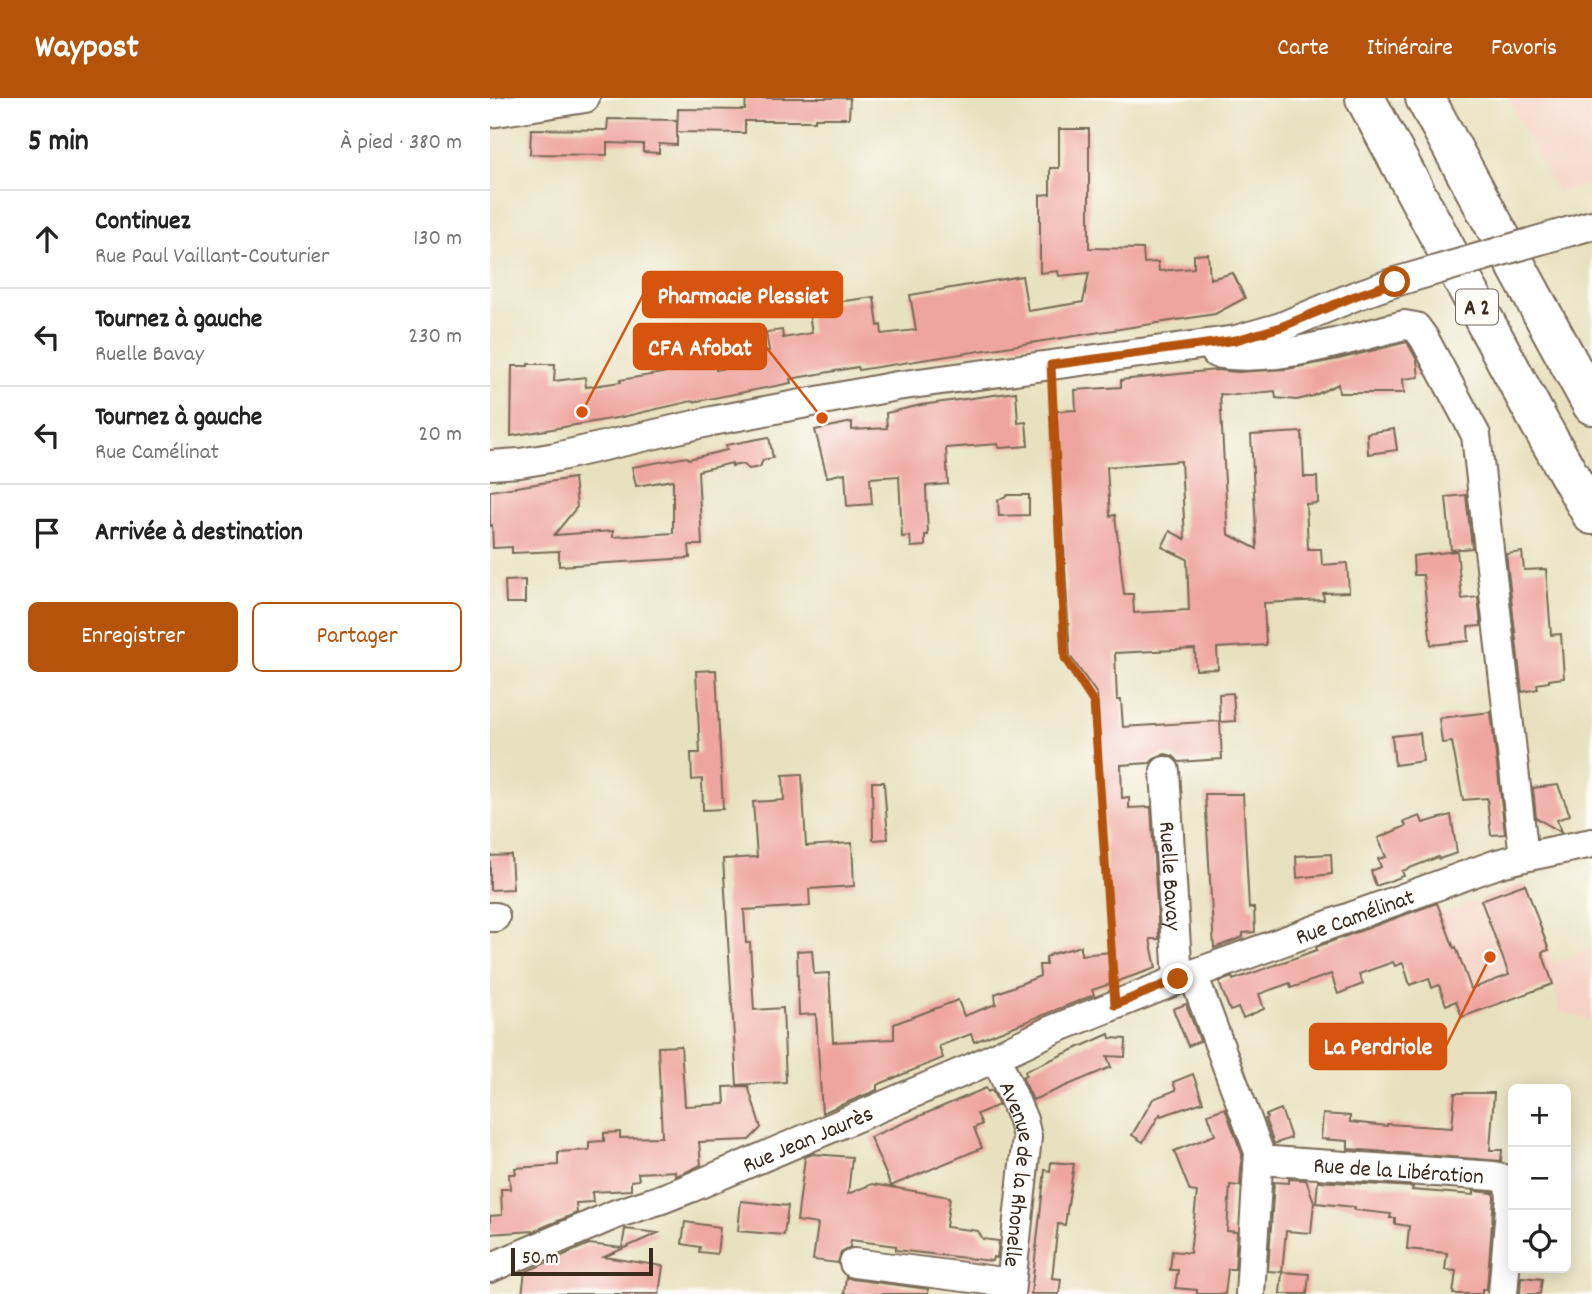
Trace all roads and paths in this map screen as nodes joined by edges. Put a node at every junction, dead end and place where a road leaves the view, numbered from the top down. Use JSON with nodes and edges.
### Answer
{"nodes":[{"id":1,"x":585,"y":98,"type":"edge"},
{"id":2,"x":1365,"y":98,"type":"edge"},
{"id":3,"x":1426,"y":98,"type":"edge"},
{"id":4,"x":490,"y":113,"type":"edge"},
{"id":5,"x":1581,"y":228,"type":"edge"},
{"id":6,"x":1186,"y":347,"type":"junction"},
{"id":7,"x":1065,"y":363,"type":"junction"},
{"id":8,"x":1592,"y":405,"type":"edge"},
{"id":9,"x":490,"y":465,"type":"edge"},
{"id":10,"x":1592,"y":515,"type":"edge"},
{"id":11,"x":1165,"y":771,"type":"dead end"},
{"id":12,"x":1592,"y":843,"type":"edge"},
{"id":13,"x":1524,"y":857,"type":"junction"},
{"id":14,"x":1186,"y":976,"type":"junction"},
{"id":15,"x":1118,"y":1004,"type":"junction"},
{"id":16,"x":996,"y":1057,"type":"junction"},
{"id":17,"x":1259,"y":1160,"type":"junction"},
{"id":18,"x":854,"y":1263,"type":"dead end"},
{"id":19,"x":490,"y":1268,"type":"edge"},
{"id":20,"x":1011,"y":1288,"type":"edge"},
{"id":21,"x":1250,"y":1294,"type":"edge"},
{"id":22,"x":1503,"y":1294,"type":"edge"}],
"edges":[{"from":1,"to":4,"type":"street"},
{"from":2,"to":10,"type":"highway","number":"A 2"},
{"from":3,"to":8,"type":"highway","number":"A 2"},
{"from":5,"to":6,"type":"street","bridge":true},
{"from":6,"to":7,"type":"street"},
{"from":6,"to":13,"type":"street"},
{"from":7,"to":9,"type":"street"},
{"from":7,"to":15,"type":"path"},
{"from":11,"to":14,"type":"street","name":"Ruelle Bavay"},
{"from":12,"to":13,"type":"street","name":"Rue Camélinat"},
{"from":13,"to":14,"type":"street","name":"Rue Camélinat"},
{"from":14,"to":15,"type":"street","name":"Rue Camélinat"},
{"from":14,"to":17,"type":"street","name":"Ruelle Bavay"},
{"from":15,"to":16,"type":"street","name":"Rue Jean Jaurès"},
{"from":16,"to":19,"type":"street","name":"Rue Jean Jaurès"},
{"from":16,"to":20,"type":"street","name":"Avenue de la Rhonelle"},
{"from":17,"to":21,"type":"street","name":"Ruelle Bavay"},
{"from":17,"to":22,"type":"street","name":"Rue de la Libération"},
{"from":18,"to":20,"type":"street"}]}
